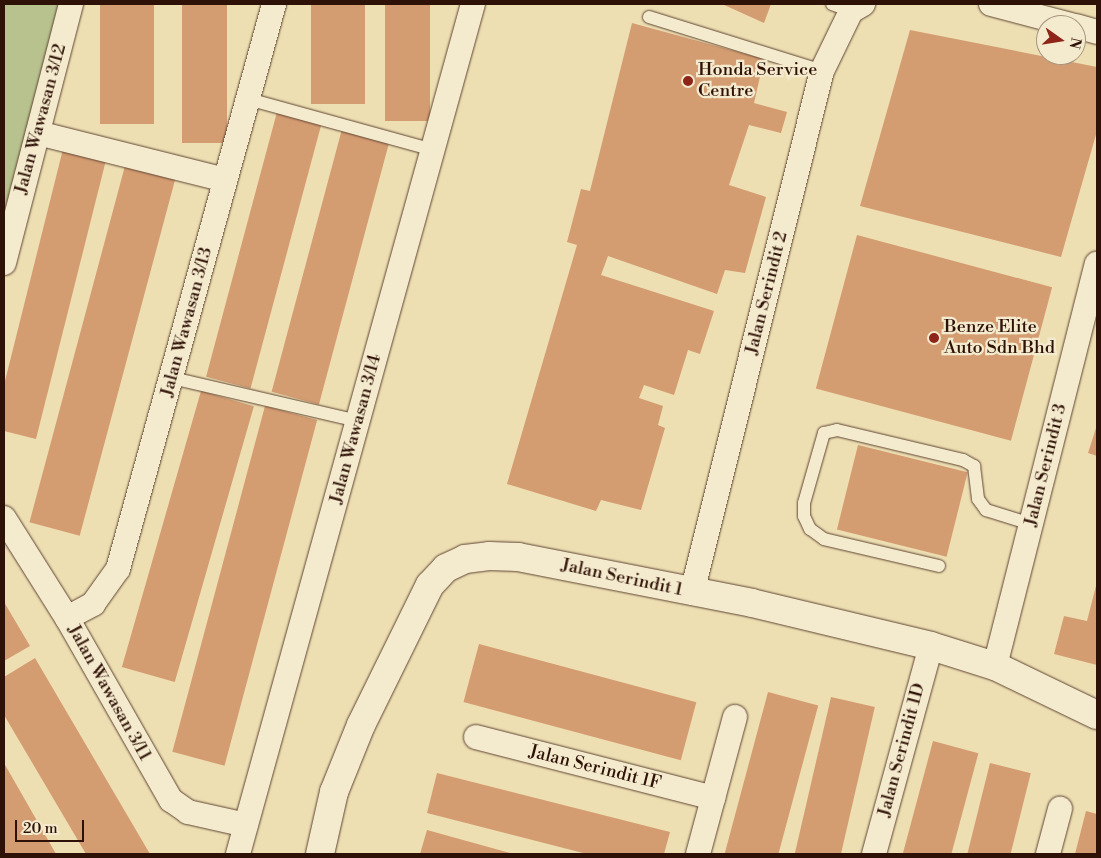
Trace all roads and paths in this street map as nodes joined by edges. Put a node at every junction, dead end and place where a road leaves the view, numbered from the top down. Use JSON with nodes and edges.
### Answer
{"nodes":[{"id":1,"x":71,"y":4,"type":"edge"},
{"id":2,"x":274,"y":4,"type":"edge"},
{"id":3,"x":473,"y":4,"type":"edge"},
{"id":4,"x":991,"y":4,"type":"edge"},
{"id":5,"x":849,"y":6,"type":"edge"},
{"id":6,"x":1036,"y":16,"type":"edge"},
{"id":7,"x":649,"y":17,"type":"dead end"},
{"id":8,"x":822,"y":71,"type":"junction"},
{"id":9,"x":248,"y":99,"type":"junction"},
{"id":10,"x":38,"y":133,"type":"junction"},
{"id":11,"x":433,"y":150,"type":"junction"},
{"id":12,"x":225,"y":180,"type":"junction"},
{"id":13,"x":4,"y":263,"type":"edge"},
{"id":14,"x":1097,"y":264,"type":"edge"},
{"id":15,"x":172,"y":378,"type":"junction"},
{"id":16,"x":358,"y":421,"type":"junction"},
{"id":17,"x":4,"y":518,"type":"edge"},
{"id":18,"x":1032,"y":524,"type":"junction"},
{"id":19,"x":938,"y":566,"type":"dead end"},
{"id":20,"x":692,"y":593,"type":"junction"},
{"id":21,"x":67,"y":618,"type":"junction"},
{"id":22,"x":931,"y":646,"type":"junction"},
{"id":23,"x":995,"y":666,"type":"junction"},
{"id":24,"x":1097,"y":715,"type":"edge"},
{"id":25,"x":735,"y":717,"type":"dead end"},
{"id":26,"x":476,"y":737,"type":"dead end"},
{"id":27,"x":713,"y":798,"type":"junction"},
{"id":28,"x":1060,"y":809,"type":"dead end"},
{"id":29,"x":246,"y":824,"type":"junction"},
{"id":30,"x":238,"y":854,"type":"edge"},
{"id":31,"x":320,"y":854,"type":"edge"},
{"id":32,"x":698,"y":854,"type":"edge"},
{"id":33,"x":874,"y":854,"type":"edge"},
{"id":34,"x":1048,"y":854,"type":"edge"}],
"edges":[{"from":1,"to":10,"type":"street","name":"Jalan Wawasan 3/12"},
{"from":2,"to":9,"type":"street","name":"Jalan Wawasan 3/13"},
{"from":3,"to":11,"type":"street","name":"Jalan Wawasan 3/14"},
{"from":4,"to":6,"type":"street"},
{"from":5,"to":8,"type":"street","name":"Jalan Serindit 2"},
{"from":7,"to":8,"type":"lane"},
{"from":8,"to":20,"type":"street","name":"Jalan Serindit 2"},
{"from":9,"to":11,"type":"lane"},
{"from":9,"to":12,"type":"street","name":"Jalan Wawasan 3/13"},
{"from":10,"to":12,"type":"street"},
{"from":10,"to":13,"type":"street","name":"Jalan Wawasan 3/12"},
{"from":11,"to":16,"type":"street","name":"Jalan Wawasan 3/14"},
{"from":12,"to":15,"type":"street","name":"Jalan Wawasan 3/13"},
{"from":14,"to":18,"type":"street","name":"Jalan Serindit 3"},
{"from":15,"to":16,"type":"lane"},
{"from":15,"to":21,"type":"street","name":"Jalan Wawasan 3/13"},
{"from":16,"to":29,"type":"street","name":"Jalan Wawasan 3/14"},
{"from":17,"to":21,"type":"street","name":"Jalan Wawasan 3/11"},
{"from":18,"to":19,"type":"lane"},
{"from":18,"to":23,"type":"street","name":"Jalan Serindit 3"},
{"from":20,"to":22,"type":"street","name":"Jalan Serindit 1"},
{"from":20,"to":31,"type":"street","name":"Jalan Serindit 1"},
{"from":21,"to":29,"type":"street","name":"Jalan Wawasan 3/11"},
{"from":22,"to":23,"type":"street","name":"Jalan Serindit 1"},
{"from":22,"to":33,"type":"street","name":"Jalan Serindit 1D"},
{"from":23,"to":24,"type":"street","name":"Jalan Serindit 1"},
{"from":25,"to":27,"type":"street"},
{"from":26,"to":27,"type":"street","name":"Jalan Serindit 1F"},
{"from":27,"to":32,"type":"street"},
{"from":28,"to":34,"type":"street"},
{"from":29,"to":30,"type":"street","name":"Jalan Wawasan 3/14"}]}
